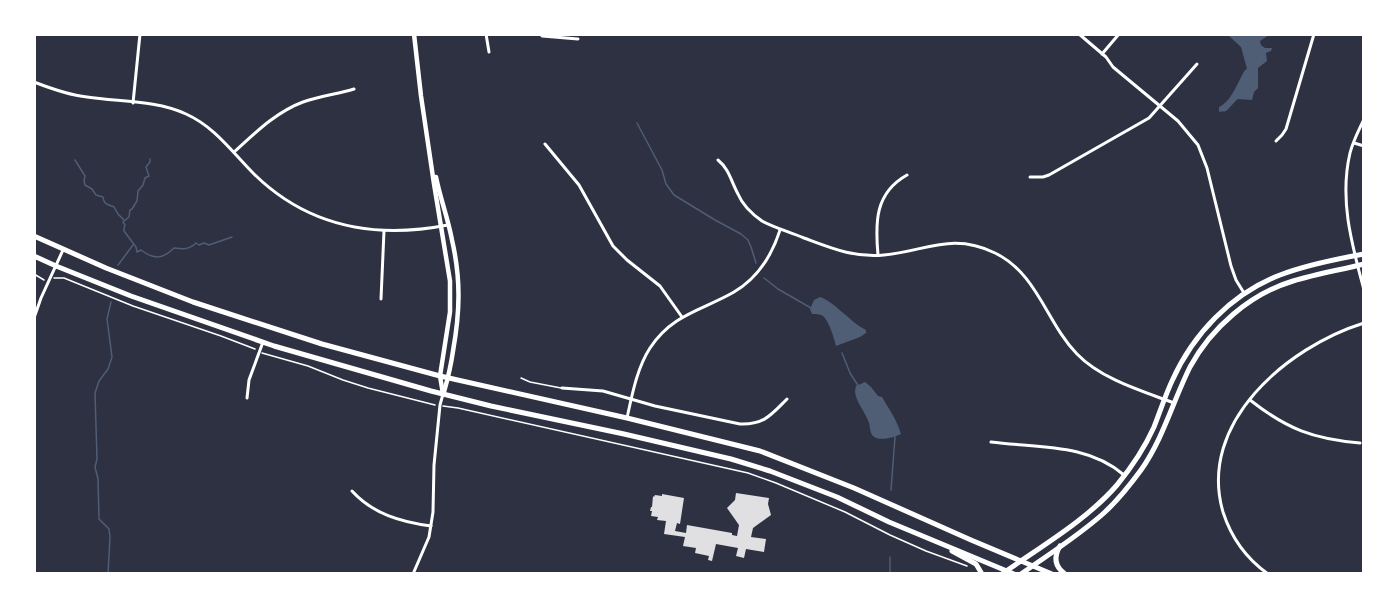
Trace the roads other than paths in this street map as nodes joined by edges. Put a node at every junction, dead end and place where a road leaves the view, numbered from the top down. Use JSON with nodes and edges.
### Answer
{"nodes":[{"id":1,"x":140,"y":34,"type":"edge"},
{"id":2,"x":414,"y":34,"type":"edge"},
{"id":3,"x":486,"y":34,"type":"edge"},
{"id":4,"x":542,"y":34,"type":"edge"},
{"id":5,"x":1079,"y":34,"type":"edge"},
{"id":6,"x":1119,"y":34,"type":"edge"},
{"id":7,"x":1314,"y":34,"type":"edge"},
{"id":8,"x":579,"y":39,"type":"dead end"},
{"id":9,"x":489,"y":52,"type":"dead end"},
{"id":10,"x":1102,"y":54,"type":"junction"},
{"id":11,"x":1197,"y":64,"type":"dead end"},
{"id":12,"x":34,"y":82,"type":"edge"},
{"id":13,"x":354,"y":89,"type":"dead end"},
{"id":14,"x":133,"y":103,"type":"junction"},
{"id":15,"x":1160,"y":107,"type":"junction"},
{"id":16,"x":1364,"y":119,"type":"edge"},
{"id":17,"x":1276,"y":141,"type":"dead end"},
{"id":18,"x":1354,"y":143,"type":"junction"},
{"id":19,"x":545,"y":144,"type":"dead end"},
{"id":20,"x":1364,"y":146,"type":"edge"},
{"id":21,"x":430,"y":150,"type":"junction"},
{"id":22,"x":234,"y":152,"type":"junction"},
{"id":23,"x":718,"y":160,"type":"dead end"},
{"id":24,"x":907,"y":175,"type":"dead end"},
{"id":25,"x":1029,"y":177,"type":"dead end"},
{"id":26,"x":449,"y":225,"type":"junction"},
{"id":27,"x":442,"y":226,"type":"junction"},
{"id":28,"x":781,"y":229,"type":"junction"},
{"id":29,"x":384,"y":231,"type":"junction"},
{"id":30,"x":34,"y":236,"type":"edge"},
{"id":31,"x":63,"y":250,"type":"junction"},
{"id":32,"x":1364,"y":254,"type":"edge"},
{"id":33,"x":878,"y":255,"type":"junction"},
{"id":34,"x":34,"y":256,"type":"edge"},
{"id":35,"x":1354,"y":256,"type":"junction"},
{"id":36,"x":1360,"y":265,"type":"edge"},
{"id":37,"x":56,"y":266,"type":"junction"},
{"id":38,"x":1364,"y":290,"type":"edge"},
{"id":39,"x":1244,"y":294,"type":"junction"},
{"id":40,"x":381,"y":298,"type":"dead end"},
{"id":41,"x":682,"y":317,"type":"junction"},
{"id":42,"x":34,"y":318,"type":"edge"},
{"id":43,"x":1364,"y":323,"type":"edge"},
{"id":44,"x":263,"y":342,"type":"junction"},
{"id":45,"x":440,"y":376,"type":"junction"},
{"id":46,"x":448,"y":378,"type":"junction"},
{"id":47,"x":521,"y":378,"type":"dead end"},
{"id":48,"x":562,"y":388,"type":"joint"},
{"id":49,"x":443,"y":394,"type":"junction"},
{"id":50,"x":247,"y":398,"type":"dead end"},
{"id":51,"x":631,"y":399,"type":"junction"},
{"id":52,"x":787,"y":399,"type":"dead end"},
{"id":53,"x":1164,"y":400,"type":"junction"},
{"id":54,"x":1250,"y":400,"type":"junction"},
{"id":55,"x":1174,"y":404,"type":"junction"},
{"id":56,"x":627,"y":418,"type":"junction"},
{"id":57,"x":991,"y":442,"type":"dead end"},
{"id":58,"x":1360,"y":443,"type":"dead end"},
{"id":59,"x":1124,"y":475,"type":"junction"},
{"id":60,"x":352,"y":491,"type":"dead end"},
{"id":61,"x":431,"y":526,"type":"junction"},
{"id":62,"x":938,"y":542,"type":"junction"},
{"id":63,"x":1060,"y":546,"type":"junction"},
{"id":64,"x":1020,"y":561,"type":"junction"},
{"id":65,"x":1032,"y":566,"type":"junction"},
{"id":66,"x":1005,"y":572,"type":"edge"},
{"id":67,"x":413,"y":573,"type":"edge"},
{"id":68,"x":982,"y":573,"type":"edge"},
{"id":69,"x":1014,"y":573,"type":"edge"},
{"id":70,"x":1021,"y":573,"type":"edge"},
{"id":71,"x":1052,"y":573,"type":"edge"},
{"id":72,"x":1065,"y":573,"type":"edge"},
{"id":73,"x":1268,"y":573,"type":"edge"}],
"edges":[{"from":1,"to":14,"type":"street"},
{"from":2,"to":21,"type":"main road"},
{"from":3,"to":9,"type":"street"},
{"from":4,"to":8,"type":"street"},
{"from":5,"to":10,"type":"street"},
{"from":6,"to":10,"type":"street"},
{"from":7,"to":17,"type":"street"},
{"from":10,"to":15,"type":"street"},
{"from":11,"to":15,"type":"street"},
{"from":12,"to":14,"type":"street"},
{"from":13,"to":22,"type":"street"},
{"from":14,"to":22,"type":"street"},
{"from":15,"to":25,"type":"street"},
{"from":15,"to":39,"type":"street"},
{"from":16,"to":18,"type":"street"},
{"from":18,"to":20,"type":"street"},
{"from":18,"to":35,"type":"street"},
{"from":19,"to":41,"type":"street"},
{"from":21,"to":26,"type":"main road"},
{"from":21,"to":27,"type":"main road"},
{"from":22,"to":29,"type":"street"},
{"from":23,"to":28,"type":"street"},
{"from":24,"to":33,"type":"street"},
{"from":26,"to":27,"type":"street"},
{"from":26,"to":46,"type":"main road"},
{"from":27,"to":29,"type":"street"},
{"from":27,"to":45,"type":"main road"},
{"from":28,"to":33,"type":"street"},
{"from":28,"to":41,"type":"street"},
{"from":29,"to":40,"type":"street"},
{"from":30,"to":31,"type":"main road"},
{"from":31,"to":37,"type":"street"},
{"from":31,"to":45,"type":"main road"},
{"from":32,"to":35,"type":"main road"},
{"from":33,"to":53,"type":"street"},
{"from":34,"to":37,"type":"main road"},
{"from":35,"to":36,"type":"street"},
{"from":35,"to":39,"type":"main road"},
{"from":36,"to":38,"type":"street"},
{"from":36,"to":55,"type":"main road"},
{"from":37,"to":42,"type":"street"},
{"from":37,"to":44,"type":"main road"},
{"from":39,"to":53,"type":"main road"},
{"from":41,"to":51,"type":"street"},
{"from":43,"to":54,"type":"street"},
{"from":44,"to":49,"type":"main road"},
{"from":44,"to":50,"type":"street"},
{"from":45,"to":46,"type":"main road"},
{"from":45,"to":49,"type":"main road"},
{"from":46,"to":49,"type":"main road"},
{"from":46,"to":56,"type":"main road"},
{"from":47,"to":48,"type":"lane"},
{"from":48,"to":51,"type":"street"},
{"from":49,"to":61,"type":"street"},
{"from":49,"to":62,"type":"main road"},
{"from":51,"to":52,"type":"street"},
{"from":51,"to":56,"type":"street"},
{"from":53,"to":55,"type":"street"},
{"from":53,"to":59,"type":"main road"},
{"from":54,"to":58,"type":"street"},
{"from":54,"to":73,"type":"street"},
{"from":55,"to":63,"type":"main road"},
{"from":56,"to":64,"type":"main road"},
{"from":57,"to":59,"type":"street"},
{"from":59,"to":64,"type":"main road"},
{"from":60,"to":61,"type":"street"},
{"from":61,"to":67,"type":"street"},
{"from":62,"to":66,"type":"main road"},
{"from":62,"to":68,"type":"main road"},
{"from":63,"to":65,"type":"main road"},
{"from":63,"to":72,"type":"main road"},
{"from":64,"to":65,"type":"main road"},
{"from":64,"to":66,"type":"main road"},
{"from":65,"to":70,"type":"main road"},
{"from":65,"to":71,"type":"main road"},
{"from":66,"to":69,"type":"main road"}]}
